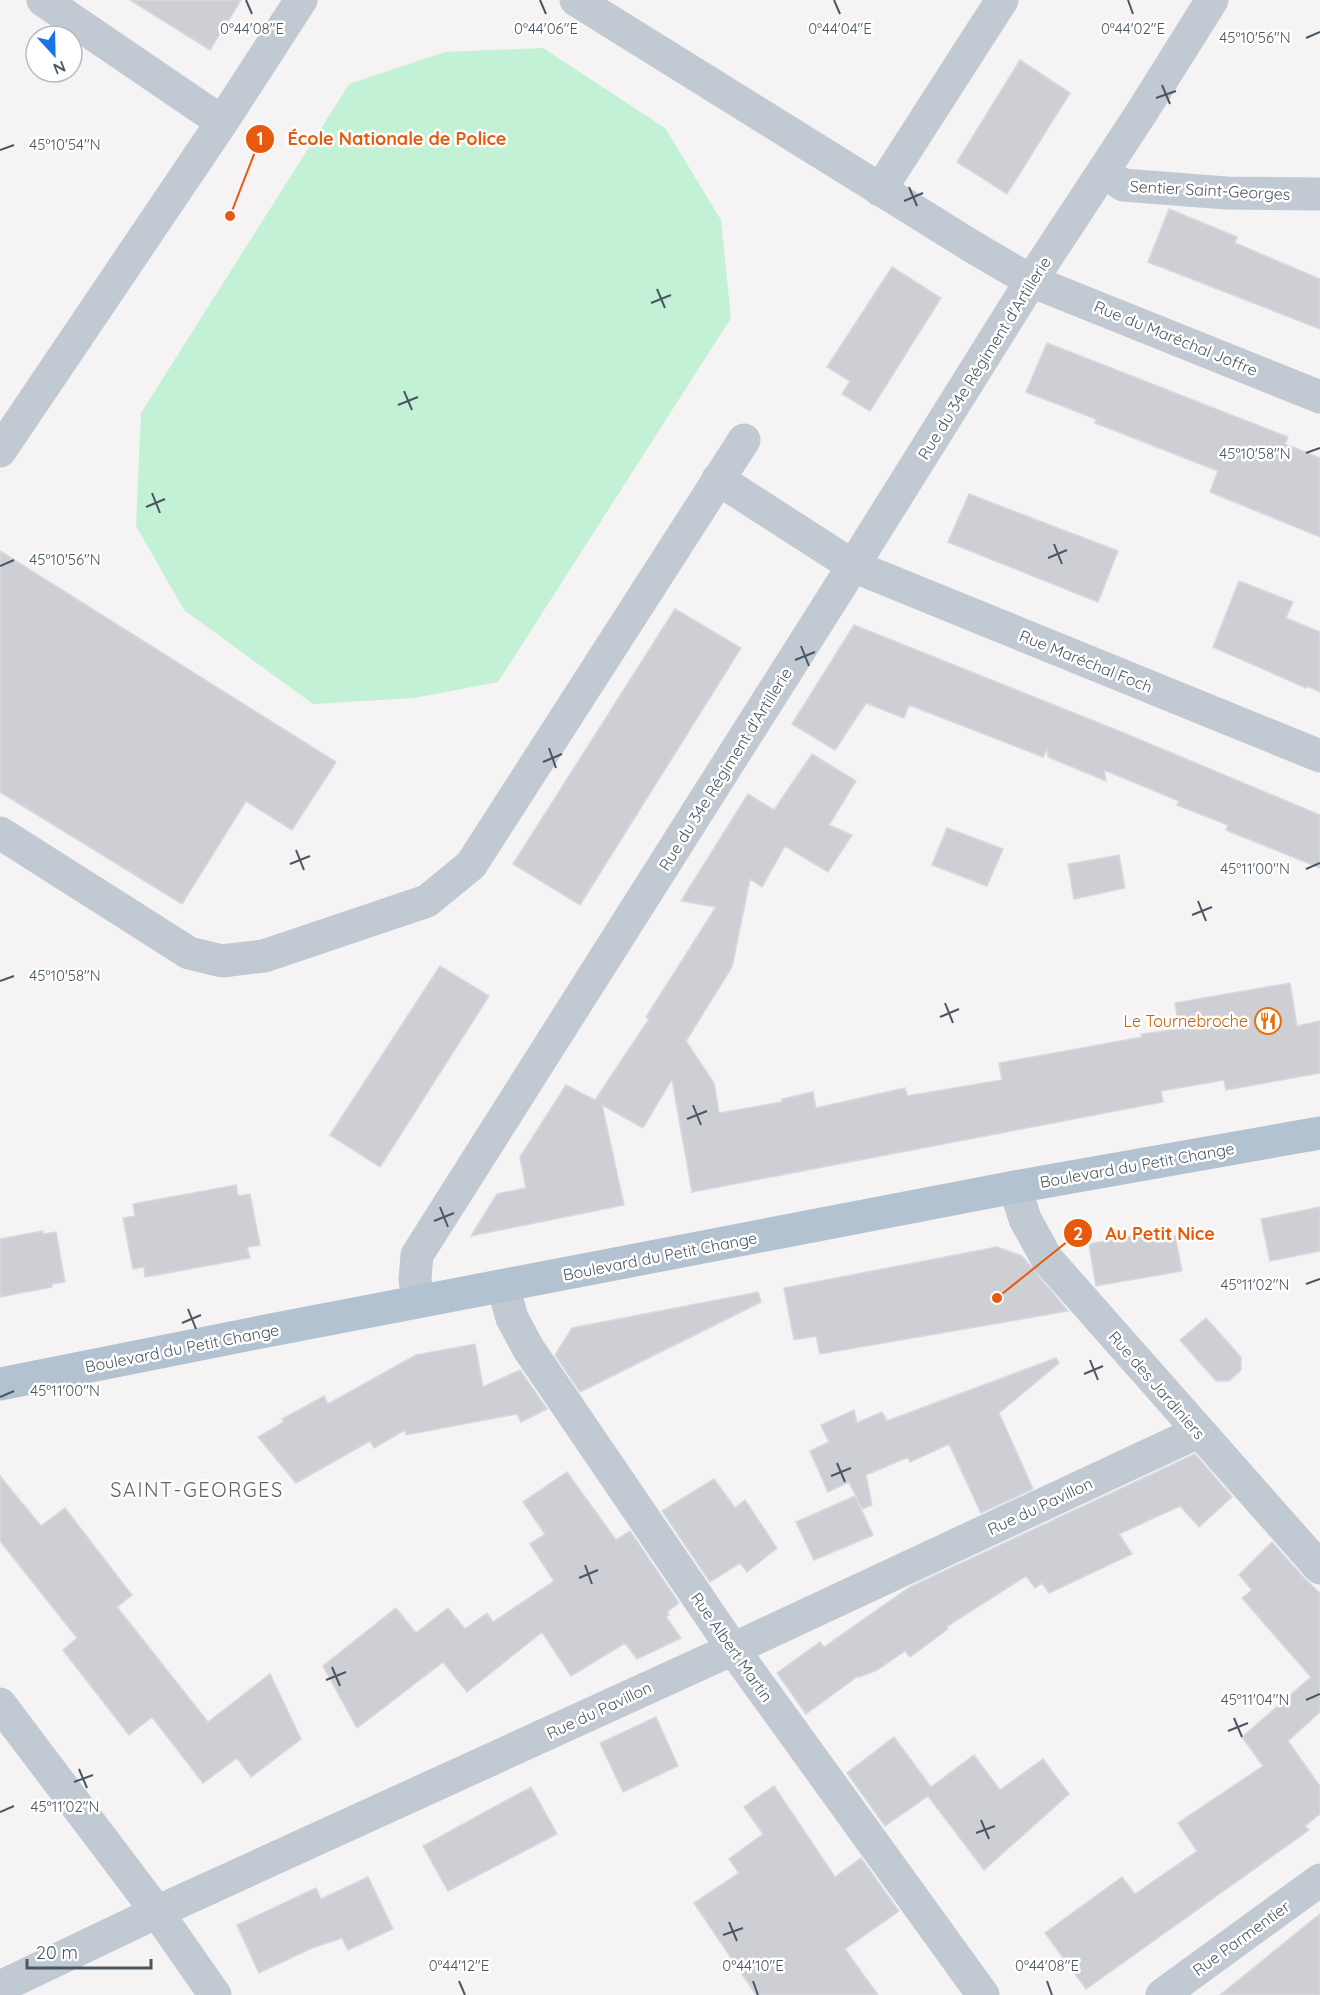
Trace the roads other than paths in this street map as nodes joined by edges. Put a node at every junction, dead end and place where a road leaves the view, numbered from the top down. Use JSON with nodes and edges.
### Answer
{"nodes":[{"id":1,"x":301,"y":0,"type":"edge"},
{"id":2,"x":576,"y":0,"type":"edge"},
{"id":3,"x":1002,"y":0,"type":"edge"},
{"id":4,"x":1212,"y":0,"type":"edge"},
{"id":5,"x":61,"y":5,"type":"edge"},
{"id":6,"x":222,"y":122,"type":"junction"},
{"id":7,"x":1104,"y":172,"type":"junction"},
{"id":8,"x":880,"y":190,"type":"junction"},
{"id":9,"x":1320,"y":194,"type":"edge"},
{"id":10,"x":1031,"y":280,"type":"junction"},
{"id":11,"x":1320,"y":397,"type":"edge"},
{"id":12,"x":744,"y":440,"type":"dead end"},
{"id":13,"x":0,"y":451,"type":"edge"},
{"id":14,"x":718,"y":479,"type":"junction"},
{"id":15,"x":853,"y":566,"type":"junction"},
{"id":16,"x":1320,"y":756,"type":"edge"},
{"id":17,"x":0,"y":833,"type":"edge"},
{"id":18,"x":1320,"y":1132,"type":"edge"},
{"id":19,"x":1015,"y":1187,"type":"junction"},
{"id":20,"x":503,"y":1286,"type":"junction"},
{"id":21,"x":418,"y":1302,"type":"junction"},
{"id":22,"x":0,"y":1384,"type":"edge"},
{"id":23,"x":1198,"y":1432,"type":"junction"},
{"id":24,"x":1320,"y":1568,"type":"edge"},
{"id":25,"x":733,"y":1649,"type":"junction"},
{"id":26,"x":0,"y":1704,"type":"edge"},
{"id":27,"x":1320,"y":1880,"type":"edge"},
{"id":28,"x":157,"y":1912,"type":"junction"},
{"id":29,"x":0,"y":1987,"type":"edge"},
{"id":30,"x":214,"y":1995,"type":"edge"},
{"id":31,"x":983,"y":1995,"type":"edge"},
{"id":32,"x":1161,"y":1995,"type":"edge"}],
"edges":[{"from":1,"to":6,"type":"street"},
{"from":2,"to":8,"type":"street","name":"Rue du Maréchal Joffre"},
{"from":3,"to":8,"type":"street"},
{"from":4,"to":7,"type":"street","name":"Rue du 34e Régiment d'Artillerie"},
{"from":5,"to":6,"type":"street"},
{"from":6,"to":13,"type":"street"},
{"from":7,"to":9,"type":"street","name":"Sentier Saint-Georges"},
{"from":7,"to":10,"type":"street","name":"Rue du 34e Régiment d'Artillerie"},
{"from":8,"to":10,"type":"street","name":"Rue du Maréchal Joffre"},
{"from":10,"to":11,"type":"street","name":"Rue du Maréchal Joffre"},
{"from":10,"to":15,"type":"street","name":"Rue du 34e Régiment d'Artillerie"},
{"from":12,"to":14,"type":"street"},
{"from":14,"to":15,"type":"street","name":"Rue Maréchal Foch"},
{"from":14,"to":17,"type":"street"},
{"from":15,"to":16,"type":"street","name":"Rue Maréchal Foch"},
{"from":15,"to":21,"type":"street","name":"Rue du 34e Régiment d'Artillerie"},
{"from":18,"to":19,"type":"main road","name":"Boulevard du Petit Change"},
{"from":19,"to":20,"type":"main road","name":"Boulevard du Petit Change"},
{"from":19,"to":23,"type":"street","name":"Rue des Jardiniers"},
{"from":20,"to":21,"type":"main road","name":"Boulevard du Petit Change"},
{"from":20,"to":25,"type":"street","name":"Rue Albert Martin"},
{"from":21,"to":22,"type":"main road","name":"Boulevard du Petit Change"},
{"from":23,"to":24,"type":"street","name":"Rue des Jardiniers"},
{"from":23,"to":25,"type":"street","name":"Rue du Pavillon"},
{"from":25,"to":28,"type":"street","name":"Rue du Pavillon"},
{"from":25,"to":31,"type":"street","name":"Rue Albert Martin"},
{"from":26,"to":28,"type":"street"},
{"from":27,"to":32,"type":"street","name":"Rue Parmentier"},
{"from":28,"to":29,"type":"street","name":"Rue du Pavillon"},
{"from":28,"to":30,"type":"street"}]}
